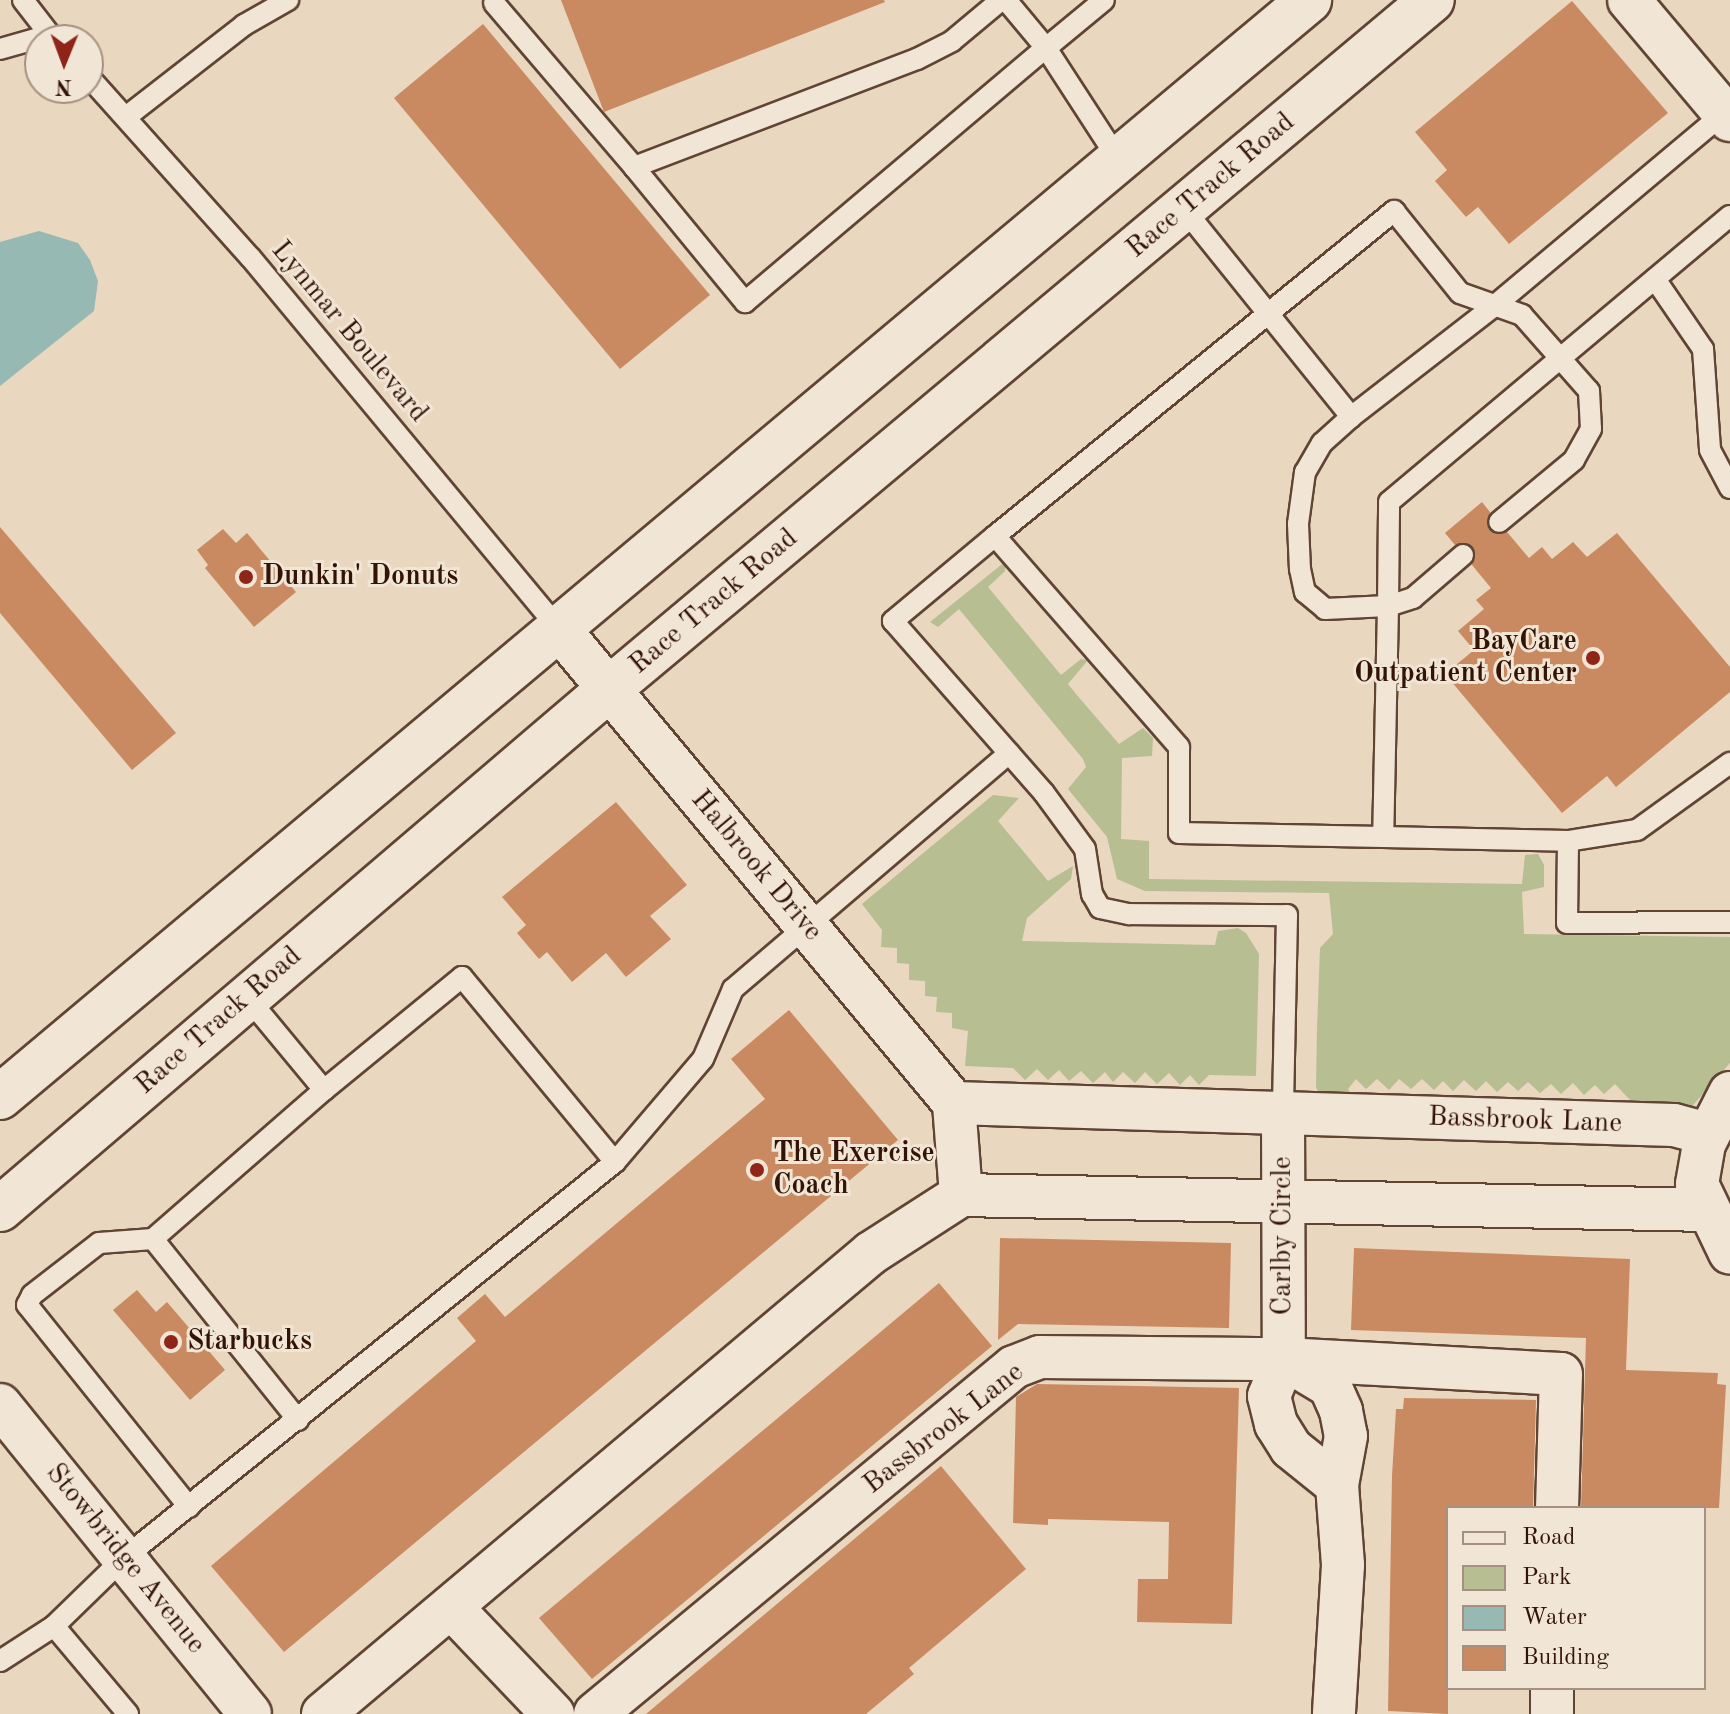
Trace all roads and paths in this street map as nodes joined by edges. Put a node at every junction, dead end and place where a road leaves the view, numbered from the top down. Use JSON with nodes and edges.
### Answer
{"nodes":[{"id":1,"x":23,"y":0,"type":"edge"},
{"id":2,"x":288,"y":0,"type":"edge"},
{"id":3,"x":1004,"y":0,"type":"edge"},
{"id":4,"x":1104,"y":0,"type":"edge"},
{"id":5,"x":1309,"y":0,"type":"edge"},
{"id":6,"x":1432,"y":0,"type":"edge"},
{"id":7,"x":1629,"y":0,"type":"edge"},
{"id":8,"x":495,"y":1,"type":"edge"},
{"id":9,"x":42,"y":24,"type":"edge"},
{"id":10,"x":24,"y":43,"type":"edge"},
{"id":11,"x":1046,"y":48,"type":"junction"},
{"id":12,"x":0,"y":49,"type":"edge"},
{"id":13,"x":104,"y":93,"type":"edge"},
{"id":14,"x":1727,"y":116,"type":"edge"},
{"id":15,"x":126,"y":117,"type":"junction"},
{"id":16,"x":1118,"y":159,"type":"junction"},
{"id":17,"x":634,"y":167,"type":"junction"},
{"id":18,"x":1184,"y":209,"type":"junction"},
{"id":19,"x":1730,"y":216,"type":"edge"},
{"id":20,"x":1655,"y":279,"type":"junction"},
{"id":21,"x":1493,"y":307,"type":"junction"},
{"id":22,"x":1266,"y":314,"type":"junction"},
{"id":23,"x":1562,"y":357,"type":"junction"},
{"id":24,"x":1351,"y":417,"type":"junction"},
{"id":25,"x":1730,"y":488,"type":"edge"},
{"id":26,"x":1499,"y":522,"type":"dead end"},
{"id":27,"x":995,"y":536,"type":"junction"},
{"id":28,"x":1463,"y":555,"type":"dead end"},
{"id":29,"x":1388,"y":606,"type":"junction"},
{"id":30,"x":559,"y":629,"type":"junction"},
{"id":31,"x":609,"y":689,"type":"junction"},
{"id":32,"x":1009,"y":753,"type":"junction"},
{"id":33,"x":1730,"y":763,"type":"edge"},
{"id":34,"x":1383,"y":837,"type":"junction"},
{"id":35,"x":1568,"y":841,"type":"junction"},
{"id":36,"x":1730,"y":922,"type":"edge"},
{"id":37,"x":805,"y":926,"type":"junction"},
{"id":38,"x":247,"y":997,"type":"junction"},
{"id":39,"x":324,"y":1090,"type":"junction"},
{"id":40,"x":1730,"y":1093,"type":"edge"},
{"id":41,"x":0,"y":1097,"type":"edge"},
{"id":42,"x":954,"y":1103,"type":"junction"},
{"id":43,"x":1283,"y":1114,"type":"junction"},
{"id":44,"x":1708,"y":1134,"type":"junction"},
{"id":45,"x":615,"y":1162,"type":"junction"},
{"id":46,"x":961,"y":1195,"type":"junction"},
{"id":47,"x":1281,"y":1200,"type":"junction"},
{"id":48,"x":0,"y":1209,"type":"edge"},
{"id":49,"x":1706,"y":1210,"type":"junction"},
{"id":50,"x":153,"y":1239,"type":"junction"},
{"id":51,"x":1730,"y":1253,"type":"edge"},
{"id":52,"x":1284,"y":1359,"type":"junction"},
{"id":53,"x":0,"y":1405,"type":"edge"},
{"id":54,"x":298,"y":1420,"type":"junction"},
{"id":55,"x":1337,"y":1485,"type":"junction"},
{"id":56,"x":1557,"y":1506,"type":"edge"},
{"id":57,"x":189,"y":1507,"type":"junction"},
{"id":58,"x":124,"y":1558,"type":"junction"},
{"id":59,"x":451,"y":1607,"type":"junction"},
{"id":60,"x":54,"y":1626,"type":"junction"},
{"id":61,"x":0,"y":1661,"type":"edge"},
{"id":62,"x":1552,"y":1690,"type":"edge"},
{"id":63,"x":128,"y":1714,"type":"edge"},
{"id":64,"x":250,"y":1714,"type":"edge"},
{"id":65,"x":323,"y":1714,"type":"edge"},
{"id":66,"x":553,"y":1714,"type":"edge"},
{"id":67,"x":595,"y":1714,"type":"edge"},
{"id":68,"x":1334,"y":1714,"type":"edge"},
{"id":69,"x":1552,"y":1714,"type":"edge"}],
"edges":[{"from":1,"to":9,"type":"lane"},
{"from":2,"to":15,"type":"lane"},
{"from":3,"to":11,"type":"lane"},
{"from":3,"to":17,"type":"lane"},
{"from":4,"to":11,"type":"lane"},
{"from":5,"to":16,"type":"main road"},
{"from":6,"to":18,"type":"main road","name":"Race Track Road"},
{"from":7,"to":14,"type":"street"},
{"from":8,"to":17,"type":"lane"},
{"from":10,"to":12,"type":"lane"},
{"from":11,"to":16,"type":"lane"},
{"from":11,"to":17,"type":"lane"},
{"from":13,"to":15,"type":"lane","name":"Lynmar Boulevard"},
{"from":14,"to":21,"type":"lane"},
{"from":15,"to":30,"type":"lane","name":"Lynmar Boulevard"},
{"from":16,"to":30,"type":"main road"},
{"from":18,"to":22,"type":"lane"},
{"from":18,"to":31,"type":"main road","name":"Race Track Road"},
{"from":19,"to":20,"type":"lane"},
{"from":20,"to":23,"type":"lane"},
{"from":20,"to":25,"type":"lane"},
{"from":21,"to":22,"type":"lane"},
{"from":21,"to":23,"type":"lane"},
{"from":21,"to":24,"type":"lane"},
{"from":22,"to":24,"type":"lane"},
{"from":22,"to":27,"type":"lane"},
{"from":23,"to":26,"type":"lane"},
{"from":23,"to":29,"type":"lane"},
{"from":24,"to":29,"type":"lane"},
{"from":27,"to":32,"type":"lane"},
{"from":27,"to":34,"type":"lane"},
{"from":28,"to":29,"type":"lane"},
{"from":29,"to":34,"type":"lane"},
{"from":30,"to":31,"type":"street","name":"Halbrook Drive"},
{"from":30,"to":41,"type":"main road"},
{"from":31,"to":37,"type":"street","name":"Halbrook Drive"},
{"from":31,"to":38,"type":"main road","name":"Race Track Road"},
{"from":32,"to":37,"type":"lane"},
{"from":32,"to":43,"type":"lane"},
{"from":33,"to":35,"type":"lane"},
{"from":34,"to":35,"type":"lane"},
{"from":35,"to":36,"type":"lane"},
{"from":37,"to":42,"type":"street","name":"Halbrook Drive"},
{"from":37,"to":45,"type":"lane"},
{"from":38,"to":39,"type":"lane"},
{"from":38,"to":48,"type":"main road","name":"Race Track Road"},
{"from":39,"to":45,"type":"lane"},
{"from":39,"to":50,"type":"lane"},
{"from":40,"to":44,"type":"street"},
{"from":42,"to":43,"type":"street","name":"Bassbrook Lane"},
{"from":42,"to":46,"type":"street"},
{"from":43,"to":44,"type":"street","name":"Bassbrook Lane"},
{"from":43,"to":47,"type":"street","name":"Carlby Circle"},
{"from":44,"to":49,"type":"street"},
{"from":45,"to":54,"type":"lane"},
{"from":46,"to":47,"type":"street"},
{"from":46,"to":59,"type":"street"},
{"from":47,"to":49,"type":"street"},
{"from":47,"to":52,"type":"street","name":"Carlby Circle"},
{"from":49,"to":51,"type":"street"},
{"from":50,"to":54,"type":"lane"},
{"from":50,"to":57,"type":"lane"},
{"from":52,"to":55,"type":"street"},
{"from":52,"to":55,"type":"street","name":"Carlby Circle"},
{"from":52,"to":56,"type":"street","name":"Bassbrook Lane"},
{"from":52,"to":67,"type":"street","name":"Bassbrook Lane"},
{"from":53,"to":58,"type":"street","name":"Stowbridge Avenue"},
{"from":54,"to":57,"type":"lane"},
{"from":55,"to":68,"type":"street"},
{"from":57,"to":58,"type":"lane"},
{"from":58,"to":60,"type":"lane"},
{"from":58,"to":64,"type":"street","name":"Stowbridge Avenue"},
{"from":59,"to":65,"type":"street"},
{"from":59,"to":66,"type":"street"},
{"from":60,"to":61,"type":"lane"},
{"from":60,"to":63,"type":"lane"},
{"from":62,"to":69,"type":"street"}]}
